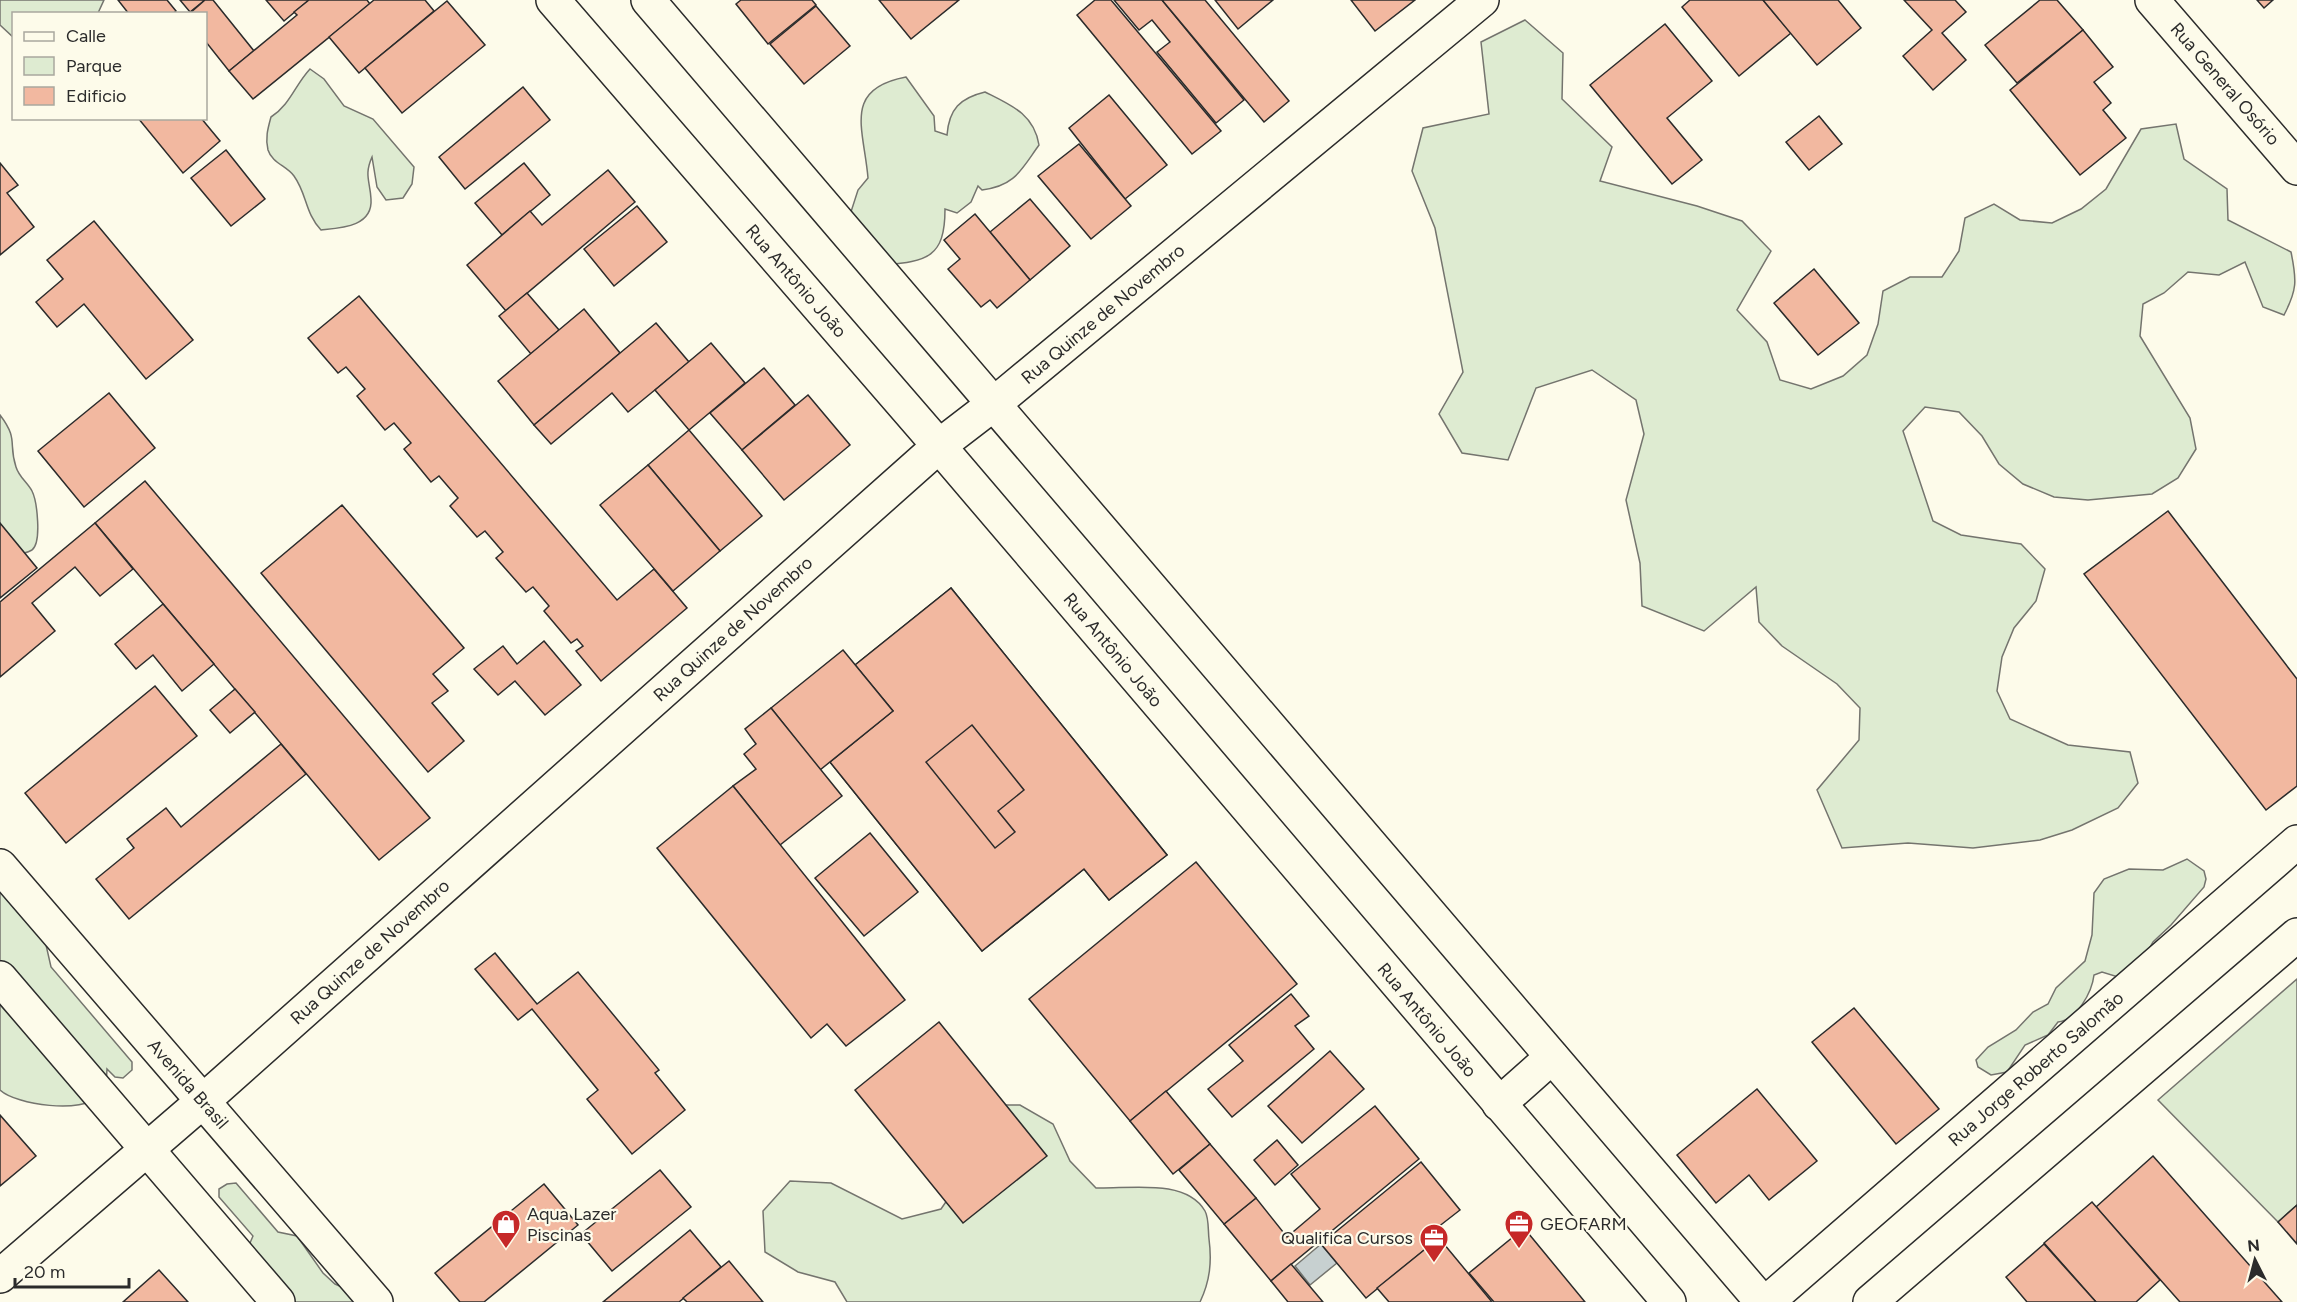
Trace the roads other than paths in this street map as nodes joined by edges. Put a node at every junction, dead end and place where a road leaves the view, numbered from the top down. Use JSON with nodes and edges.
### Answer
{"nodes":[{"id":1,"x":553,"y":0,"type":"edge"},
{"id":2,"x":648,"y":0,"type":"edge"},
{"id":3,"x":1482,"y":0,"type":"edge"},
{"id":4,"x":2152,"y":0,"type":"edge"},
{"id":5,"x":2297,"y":168,"type":"edge"},
{"id":6,"x":995,"y":403,"type":"junction"},
{"id":7,"x":939,"y":446,"type":"junction"},
{"id":8,"x":2297,"y":842,"type":"edge"},
{"id":9,"x":0,"y":866,"type":"edge"},
{"id":10,"x":2297,"y":935,"type":"edge"},
{"id":11,"x":0,"y":978,"type":"edge"},
{"id":12,"x":1552,"y":1057,"type":"junction"},
{"id":13,"x":203,"y":1101,"type":"junction"},
{"id":14,"x":1498,"y":1104,"type":"junction"},
{"id":15,"x":147,"y":1150,"type":"junction"},
{"id":16,"x":0,"y":1276,"type":"edge"},
{"id":17,"x":1764,"y":1299,"type":"edge"},
{"id":18,"x":278,"y":1302,"type":"edge"},
{"id":19,"x":376,"y":1302,"type":"edge"},
{"id":20,"x":1669,"y":1302,"type":"edge"},
{"id":21,"x":1870,"y":1302,"type":"edge"}],
"edges":[{"from":1,"to":7,"type":"main road","name":"Rua Antônio João"},
{"from":2,"to":6,"type":"main road"},
{"from":3,"to":6,"type":"main road","name":"Rua Quinze de Novembro"},
{"from":4,"to":5,"type":"main road","name":"Rua General Osório"},
{"from":6,"to":7,"type":"main road","name":"Rua Quinze de Novembro"},
{"from":6,"to":12,"type":"main road"},
{"from":7,"to":13,"type":"main road","name":"Rua Quinze de Novembro"},
{"from":7,"to":14,"type":"main road","name":"Rua Antônio João"},
{"from":8,"to":17,"type":"main road","name":"Rua Jorge Roberto Salomão"},
{"from":9,"to":13,"type":"main road","name":"Avenida Brasil"},
{"from":10,"to":21,"type":"main road"},
{"from":11,"to":15,"type":"main road"},
{"from":12,"to":14,"type":"main road"},
{"from":12,"to":17,"type":"main road"},
{"from":13,"to":15,"type":"main road","name":"Rua Quinze de Novembro"},
{"from":13,"to":19,"type":"main road","name":"Avenida Brasil"},
{"from":14,"to":20,"type":"main road","name":"Rua Antônio João"},
{"from":15,"to":16,"type":"main road","name":"Rua Quinze de Novembro"},
{"from":15,"to":18,"type":"main road"}]}
